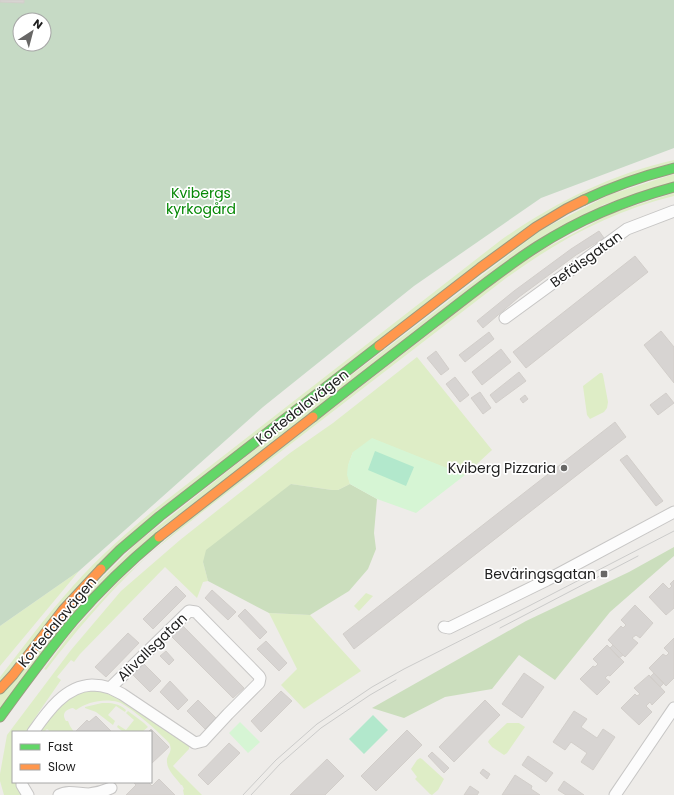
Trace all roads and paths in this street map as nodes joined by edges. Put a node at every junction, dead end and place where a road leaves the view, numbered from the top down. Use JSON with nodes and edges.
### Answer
{"nodes":[{"id":1,"x":674,"y":168,"type":"edge"},
{"id":2,"x":674,"y":187,"type":"edge"},
{"id":3,"x":674,"y":211,"type":"edge"},
{"id":4,"x":505,"y":318,"type":"dead end"},
{"id":5,"x":674,"y":512,"type":"edge"},
{"id":6,"x":444,"y":627,"type":"dead end"},
{"id":7,"x":0,"y":688,"type":"edge"},
{"id":8,"x":110,"y":688,"type":"junction"},
{"id":9,"x":674,"y":708,"type":"edge"},
{"id":10,"x":0,"y":717,"type":"edge"},
{"id":11,"x":34,"y":731,"type":"edge"},
{"id":12,"x":22,"y":783,"type":"edge"},
{"id":13,"x":112,"y":788,"type":"dead end"},
{"id":14,"x":28,"y":795,"type":"edge"},
{"id":15,"x":59,"y":795,"type":"edge"},
{"id":16,"x":615,"y":795,"type":"edge"}],
"edges":[{"from":1,"to":7,"type":"main road","name":"Kortedalavägen"},
{"from":2,"to":10,"type":"main road","name":"Kortedalavägen"},
{"from":3,"to":4,"type":"street","name":"Befälsgatan"},
{"from":5,"to":6,"type":"street"},
{"from":8,"to":8,"type":"street","name":"Alivallsgatan"},
{"from":8,"to":11,"type":"street","name":"Alivallsgatan"},
{"from":9,"to":16,"type":"street"},
{"from":12,"to":14,"type":"street"},
{"from":13,"to":15,"type":"street"}]}
